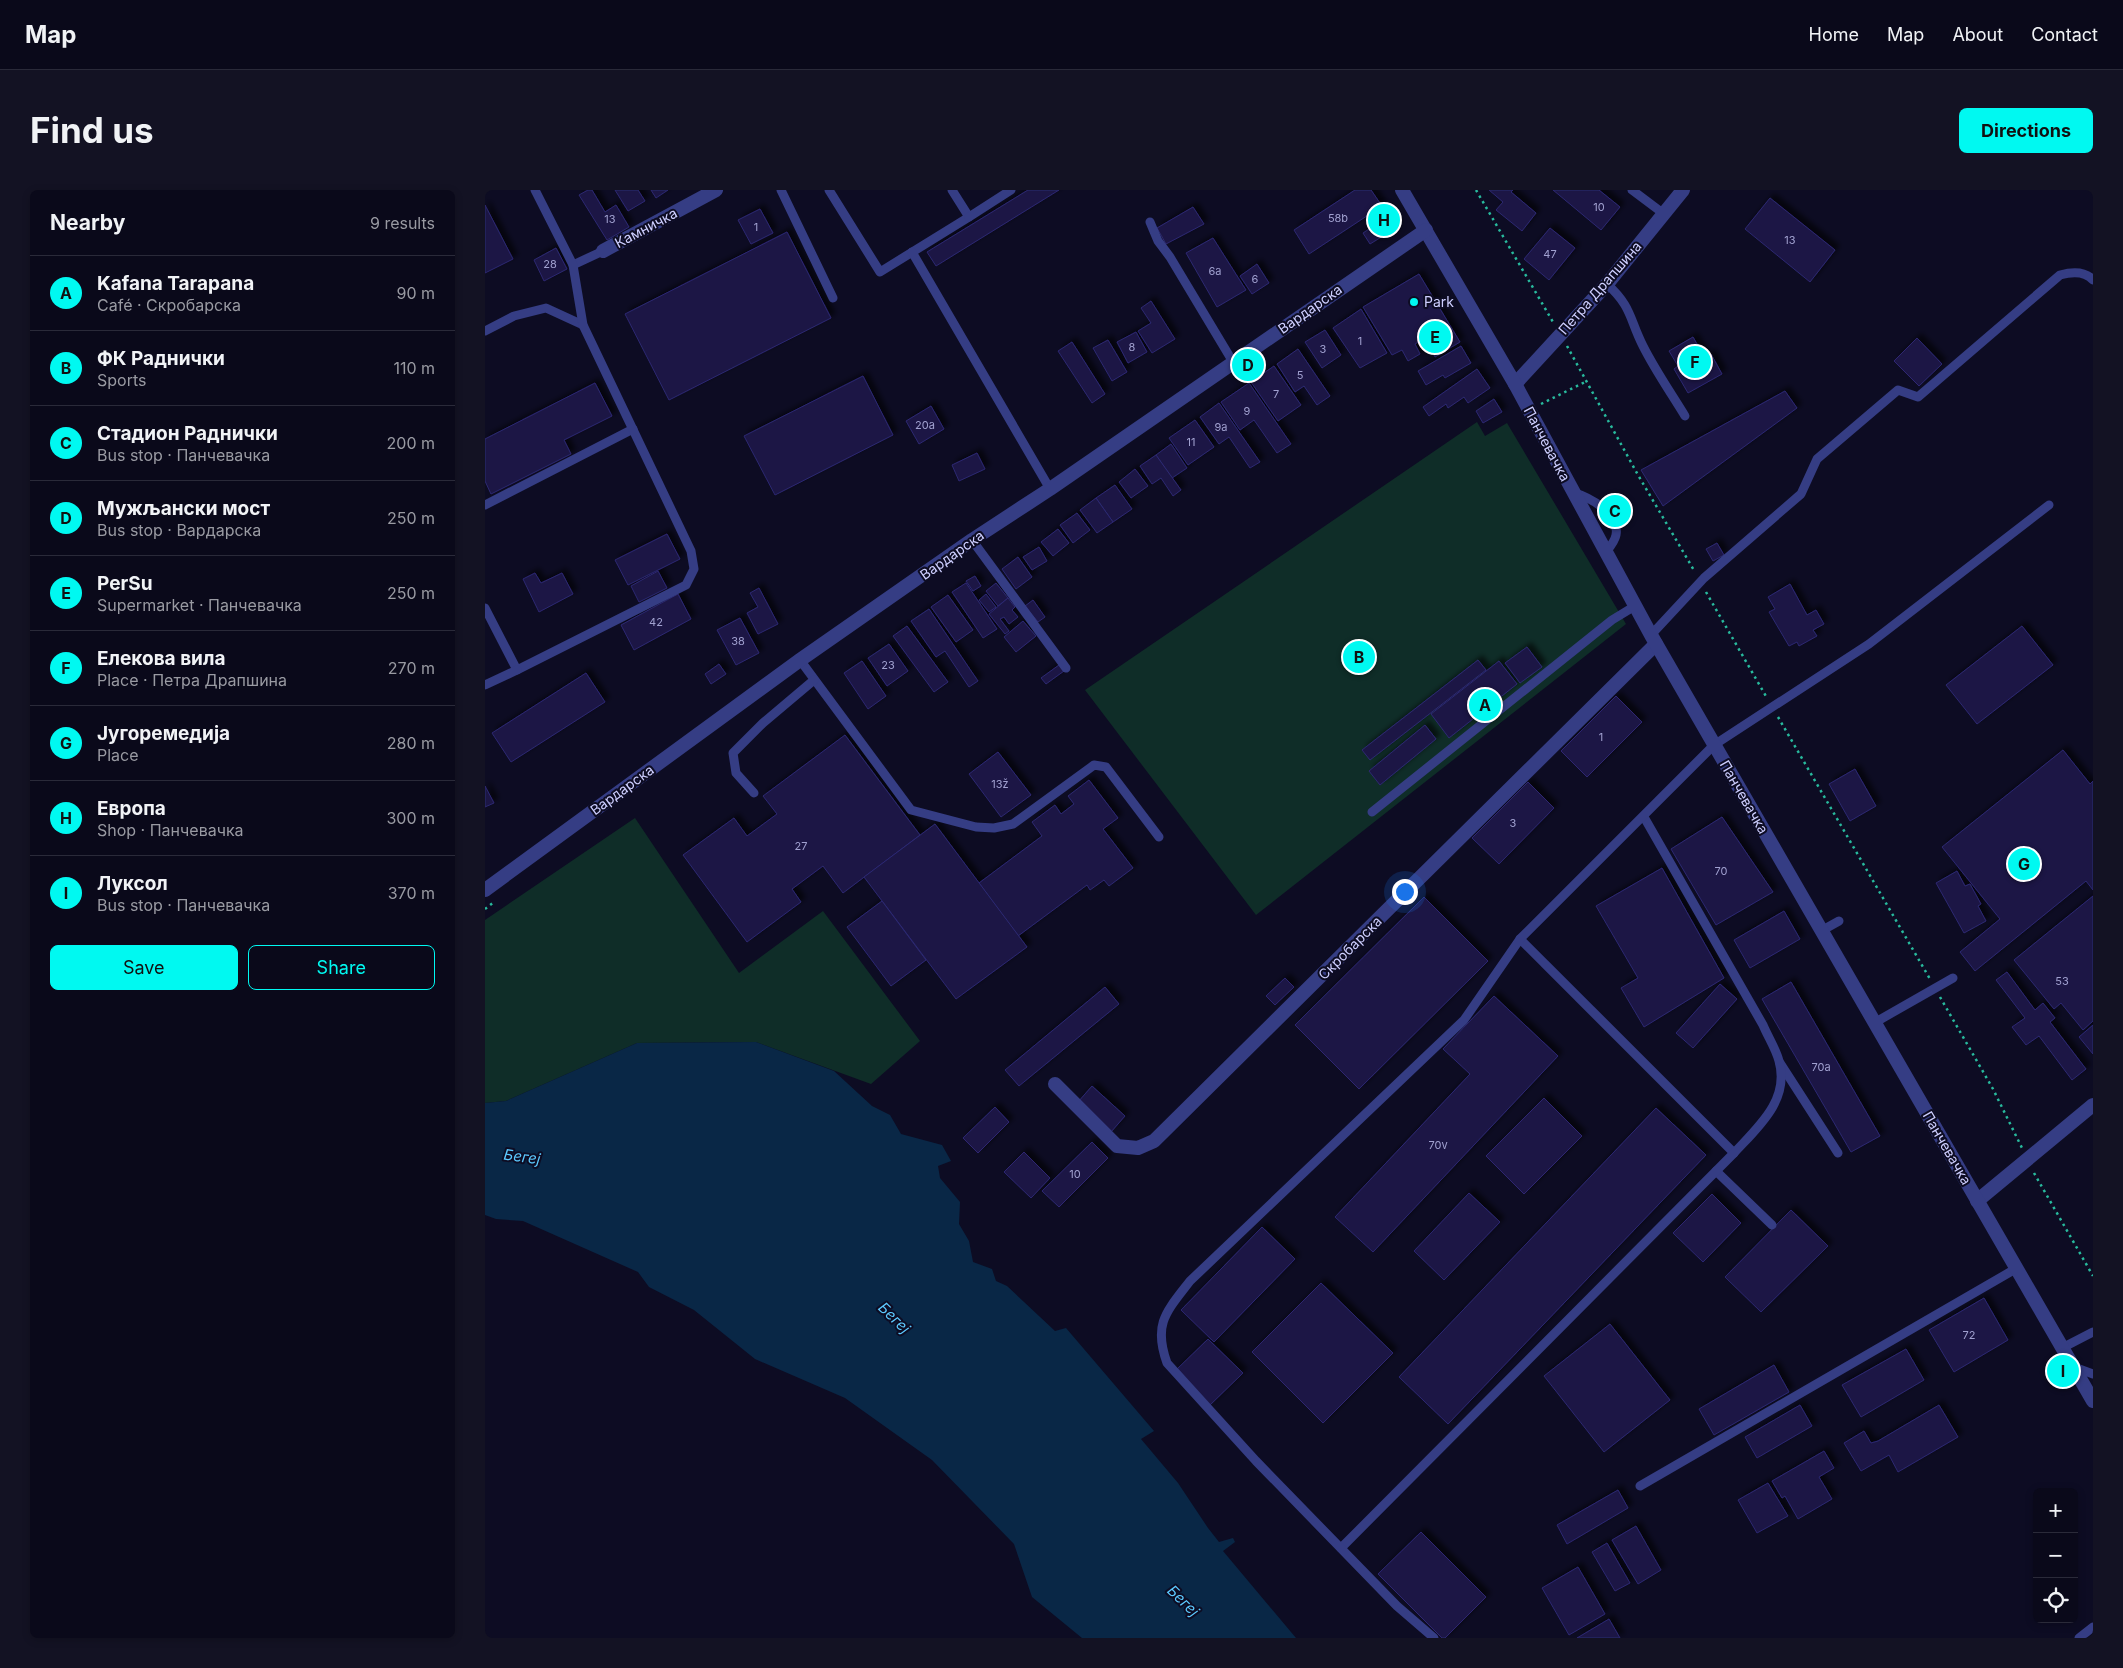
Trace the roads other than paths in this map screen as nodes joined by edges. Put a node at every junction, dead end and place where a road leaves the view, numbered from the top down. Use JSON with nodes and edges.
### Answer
{"nodes":[{"id":1,"x":535,"y":190,"type":"edge"},
{"id":2,"x":716,"y":190,"type":"edge"},
{"id":3,"x":781,"y":190,"type":"edge"},
{"id":4,"x":829,"y":190,"type":"edge"},
{"id":5,"x":952,"y":190,"type":"edge"},
{"id":6,"x":1011,"y":190,"type":"edge"},
{"id":7,"x":1402,"y":190,"type":"edge"},
{"id":8,"x":1632,"y":190,"type":"edge"},
{"id":9,"x":1683,"y":190,"type":"edge"},
{"id":10,"x":1664,"y":214,"type":"junction"},
{"id":11,"x":969,"y":217,"type":"junction"},
{"id":12,"x":1150,"y":222,"type":"dead end"},
{"id":13,"x":1426,"y":230,"type":"junction"},
{"id":14,"x":603,"y":251,"type":"joint"},
{"id":15,"x":912,"y":252,"type":"junction"},
{"id":16,"x":573,"y":265,"type":"junction"},
{"id":17,"x":2093,"y":280,"type":"edge"},
{"id":18,"x":1607,"y":284,"type":"junction"},
{"id":19,"x":833,"y":298,"type":"dead end"},
{"id":20,"x":583,"y":325,"type":"junction"},
{"id":21,"x":485,"y":331,"type":"edge"},
{"id":22,"x":1233,"y":362,"type":"junction"},
{"id":23,"x":1515,"y":384,"type":"junction"},
{"id":24,"x":1685,"y":416,"type":"dead end"},
{"id":25,"x":633,"y":429,"type":"junction"},
{"id":26,"x":1050,"y":489,"type":"junction"},
{"id":27,"x":1572,"y":492,"type":"junction"},
{"id":28,"x":485,"y":504,"type":"edge"},
{"id":29,"x":2049,"y":505,"type":"dead end"},
{"id":30,"x":972,"y":540,"type":"junction"},
{"id":31,"x":1606,"y":552,"type":"junction"},
{"id":32,"x":1635,"y":606,"type":"junction"},
{"id":33,"x":485,"y":608,"type":"edge"},
{"id":34,"x":1653,"y":640,"type":"junction"},
{"id":35,"x":800,"y":660,"type":"junction"},
{"id":36,"x":1066,"y":668,"type":"dead end"},
{"id":37,"x":517,"y":670,"type":"junction"},
{"id":38,"x":814,"y":680,"type":"junction"},
{"id":39,"x":485,"y":685,"type":"edge"},
{"id":40,"x":1714,"y":745,"type":"junction"},
{"id":41,"x":754,"y":793,"type":"dead end"},
{"id":42,"x":1372,"y":812,"type":"dead end"},
{"id":43,"x":1644,"y":816,"type":"junction"},
{"id":44,"x":1159,"y":837,"type":"dead end"},
{"id":45,"x":485,"y":890,"type":"edge"},
{"id":46,"x":1839,"y":921,"type":"dead end"},
{"id":47,"x":1821,"y":931,"type":"junction"},
{"id":48,"x":1520,"y":939,"type":"junction"},
{"id":49,"x":1953,"y":978,"type":"dead end"},
{"id":50,"x":1874,"y":1023,"type":"junction"},
{"id":51,"x":1779,"y":1060,"type":"junction"},
{"id":52,"x":1055,"y":1084,"type":"dead end"},
{"id":53,"x":2093,"y":1105,"type":"edge"},
{"id":54,"x":1838,"y":1153,"type":"dead end"},
{"id":55,"x":1734,"y":1154,"type":"junction"},
{"id":56,"x":1716,"y":1171,"type":"junction"},
{"id":57,"x":1977,"y":1201,"type":"junction"},
{"id":58,"x":1772,"y":1225,"type":"dead end"},
{"id":59,"x":2017,"y":1268,"type":"junction"},
{"id":60,"x":2093,"y":1332,"type":"edge"},
{"id":61,"x":2063,"y":1348,"type":"junction"},
{"id":62,"x":2074,"y":1367,"type":"junction"},
{"id":63,"x":2093,"y":1374,"type":"edge"},
{"id":64,"x":2093,"y":1400,"type":"edge"},
{"id":65,"x":1640,"y":1486,"type":"dead end"},
{"id":66,"x":1341,"y":1548,"type":"junction"},
{"id":67,"x":2093,"y":1628,"type":"edge"},
{"id":68,"x":1434,"y":1638,"type":"edge"},
{"id":69,"x":2079,"y":1638,"type":"edge"}],
"edges":[{"from":1,"to":16,"type":"lane"},
{"from":2,"to":14,"type":"street","name":"Камничка"},
{"from":3,"to":19,"type":"lane"},
{"from":4,"to":15,"type":"lane"},
{"from":5,"to":11,"type":"lane"},
{"from":6,"to":11,"type":"lane"},
{"from":7,"to":13,"type":"street","name":"Панчевачка"},
{"from":8,"to":10,"type":"lane"},
{"from":9,"to":10,"type":"street","name":"Петра Драпшина"},
{"from":10,"to":18,"type":"street","name":"Петра Драпшина"},
{"from":11,"to":15,"type":"lane"},
{"from":12,"to":22,"type":"lane"},
{"from":13,"to":22,"type":"street","name":"Вардарска"},
{"from":13,"to":23,"type":"street","name":"Панчевачка"},
{"from":14,"to":16,"type":"lane"},
{"from":15,"to":26,"type":"lane"},
{"from":16,"to":20,"type":"lane"},
{"from":17,"to":34,"type":"lane"},
{"from":18,"to":23,"type":"street","name":"Петра Драпшина"},
{"from":18,"to":24,"type":"lane"},
{"from":20,"to":21,"type":"lane"},
{"from":20,"to":25,"type":"lane"},
{"from":22,"to":26,"type":"street","name":"Вардарска"},
{"from":23,"to":27,"type":"street","name":"Панчевачка"},
{"from":25,"to":28,"type":"lane"},
{"from":25,"to":37,"type":"lane"},
{"from":26,"to":30,"type":"street","name":"Вардарска"},
{"from":27,"to":31,"type":"street","name":"Панчевачка"},
{"from":27,"to":31,"type":"lane"},
{"from":29,"to":40,"type":"lane"},
{"from":30,"to":35,"type":"street","name":"Вардарска"},
{"from":30,"to":36,"type":"lane"},
{"from":31,"to":32,"type":"street","name":"Панчевачка"},
{"from":32,"to":34,"type":"street","name":"Панчевачка"},
{"from":32,"to":42,"type":"lane"},
{"from":33,"to":37,"type":"lane"},
{"from":34,"to":40,"type":"street","name":"Панчевачка"},
{"from":34,"to":52,"type":"street","name":"Скробарска"},
{"from":35,"to":38,"type":"lane"},
{"from":35,"to":45,"type":"street","name":"Вардарска"},
{"from":37,"to":39,"type":"lane"},
{"from":38,"to":41,"type":"lane"},
{"from":38,"to":44,"type":"lane"},
{"from":40,"to":43,"type":"lane"},
{"from":40,"to":47,"type":"street","name":"Панчевачка"},
{"from":43,"to":48,"type":"lane"},
{"from":43,"to":51,"type":"lane"},
{"from":46,"to":47,"type":"lane"},
{"from":47,"to":50,"type":"street","name":"Панчевачка"},
{"from":48,"to":55,"type":"lane"},
{"from":48,"to":66,"type":"lane"},
{"from":49,"to":50,"type":"lane"},
{"from":50,"to":57,"type":"street","name":"Панчевачка"},
{"from":51,"to":54,"type":"lane"},
{"from":51,"to":55,"type":"lane"},
{"from":53,"to":57,"type":"street"},
{"from":55,"to":56,"type":"lane"},
{"from":56,"to":58,"type":"lane"},
{"from":56,"to":66,"type":"lane"},
{"from":57,"to":59,"type":"street","name":"Панчевачка"},
{"from":59,"to":61,"type":"street","name":"Панчевачка"},
{"from":59,"to":65,"type":"lane"},
{"from":60,"to":61,"type":"lane"},
{"from":61,"to":62,"type":"street","name":"Панчевачка"},
{"from":62,"to":63,"type":"lane"},
{"from":62,"to":64,"type":"street","name":"Панчевачка"},
{"from":66,"to":68,"type":"lane"},
{"from":67,"to":69,"type":"lane"}]}
